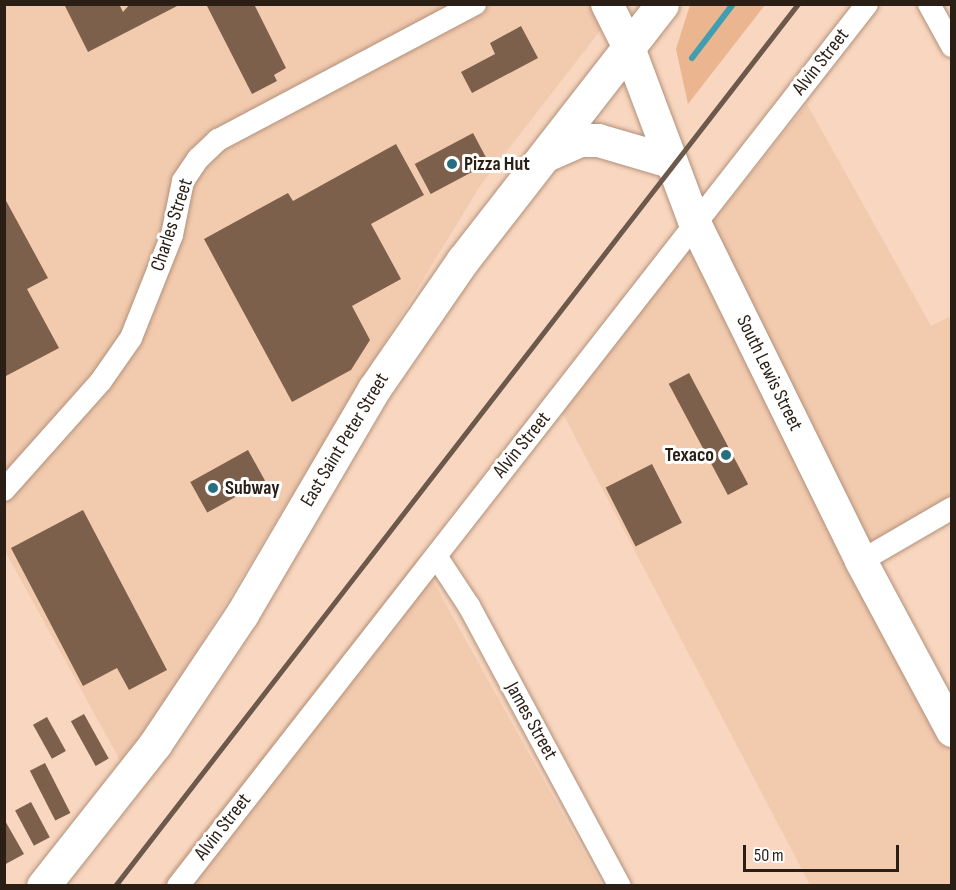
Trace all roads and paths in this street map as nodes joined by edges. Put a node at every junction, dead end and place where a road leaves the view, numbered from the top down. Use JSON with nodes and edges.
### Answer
{"nodes":[{"id":1,"x":475,"y":4,"type":"edge"},
{"id":2,"x":607,"y":4,"type":"edge"},
{"id":3,"x":662,"y":4,"type":"edge"},
{"id":4,"x":867,"y":4,"type":"edge"},
{"id":5,"x":929,"y":4,"type":"edge"},
{"id":6,"x":951,"y":46,"type":"edge"},
{"id":7,"x":629,"y":48,"type":"junction"},
{"id":8,"x":546,"y":155,"type":"junction"},
{"id":9,"x":670,"y":161,"type":"junction"},
{"id":10,"x":694,"y":220,"type":"junction"},
{"id":11,"x":4,"y":490,"type":"edge"},
{"id":12,"x":951,"y":508,"type":"edge"},
{"id":13,"x":438,"y":559,"type":"junction"},
{"id":14,"x":861,"y":561,"type":"junction"},
{"id":15,"x":951,"y":731,"type":"edge"},
{"id":16,"x":43,"y":885,"type":"edge"},
{"id":17,"x":178,"y":885,"type":"edge"},
{"id":18,"x":620,"y":885,"type":"edge"}],
"edges":[{"from":1,"to":11,"type":"street","name":"Charles Street"},
{"from":2,"to":7,"type":"main road","name":"South Lewis Street"},
{"from":3,"to":7,"type":"main road","name":"East Saint Peter Street"},
{"from":4,"to":10,"type":"street","name":"Alvin Street"},
{"from":5,"to":6,"type":"street"},
{"from":7,"to":8,"type":"main road","name":"East Saint Peter Street"},
{"from":7,"to":9,"type":"main road","name":"South Lewis Street"},
{"from":8,"to":9,"type":"main road"},
{"from":8,"to":16,"type":"main road","name":"East Saint Peter Street"},
{"from":9,"to":10,"type":"main road","name":"South Lewis Street"},
{"from":10,"to":13,"type":"street","name":"Alvin Street"},
{"from":10,"to":14,"type":"main road","name":"South Lewis Street"},
{"from":12,"to":14,"type":"street"},
{"from":13,"to":17,"type":"street","name":"Alvin Street"},
{"from":13,"to":18,"type":"street","name":"James Street"},
{"from":14,"to":15,"type":"main road","name":"South Lewis Street"}]}
